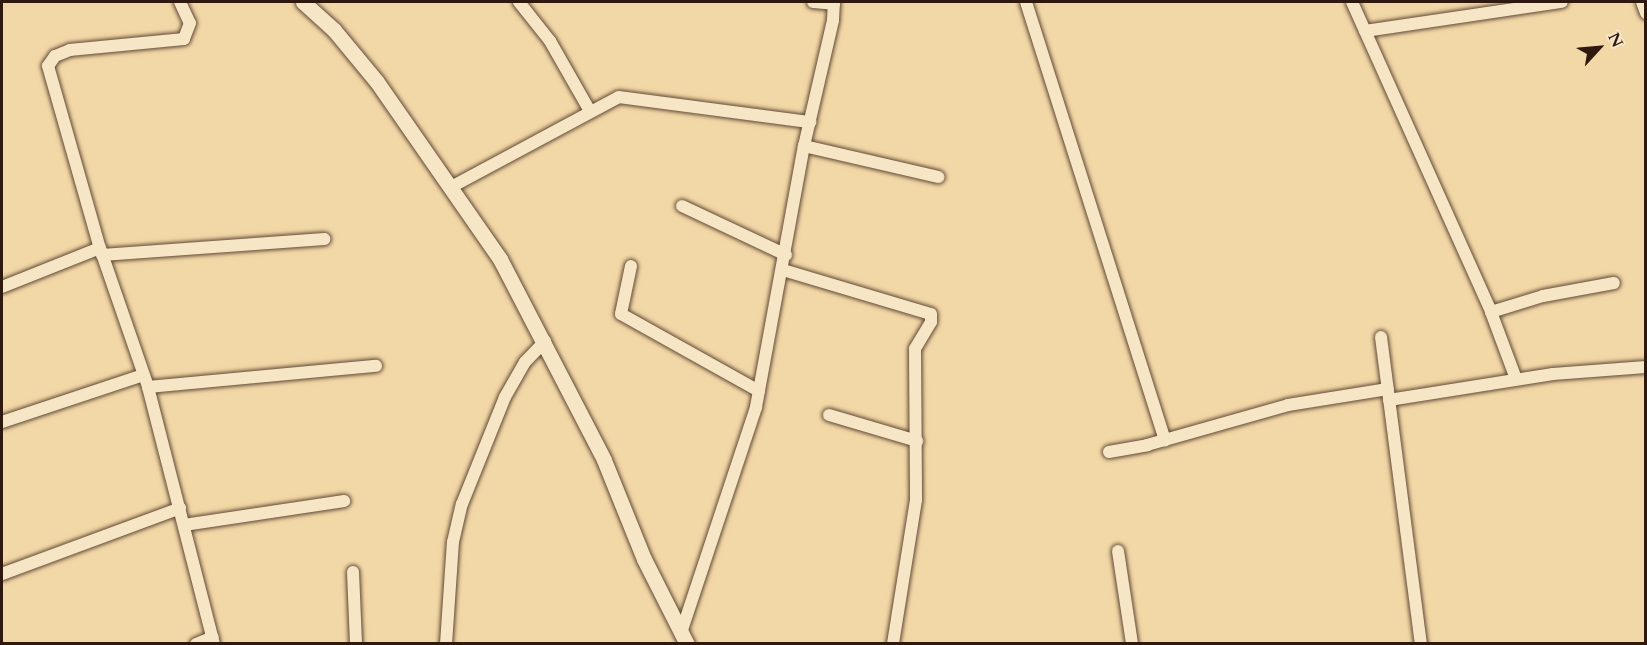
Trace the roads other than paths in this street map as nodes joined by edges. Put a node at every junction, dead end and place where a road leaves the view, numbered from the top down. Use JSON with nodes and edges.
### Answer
{"nodes":[{"id":1,"x":180,"y":2,"type":"edge"},
{"id":2,"x":303,"y":2,"type":"edge"},
{"id":3,"x":519,"y":2,"type":"edge"},
{"id":4,"x":813,"y":2,"type":"edge"},
{"id":5,"x":1026,"y":2,"type":"edge"},
{"id":6,"x":1352,"y":2,"type":"edge"},
{"id":7,"x":1562,"y":2,"type":"edge"},
{"id":8,"x":1641,"y":2,"type":"edge"},
{"id":9,"x":834,"y":3,"type":"edge"},
{"id":10,"x":1646,"y":13,"type":"edge"},
{"id":11,"x":1365,"y":31,"type":"junction"},
{"id":12,"x":590,"y":111,"type":"junction"},
{"id":13,"x":810,"y":122,"type":"junction"},
{"id":14,"x":804,"y":146,"type":"junction"},
{"id":15,"x":938,"y":177,"type":"dead end"},
{"id":16,"x":453,"y":186,"type":"junction"},
{"id":17,"x":682,"y":206,"type":"dead end"},
{"id":18,"x":324,"y":238,"type":"dead end"},
{"id":19,"x":101,"y":251,"type":"junction"},
{"id":20,"x":786,"y":255,"type":"junction"},
{"id":21,"x":631,"y":266,"type":"dead end"},
{"id":22,"x":783,"y":270,"type":"junction"},
{"id":23,"x":1614,"y":283,"type":"dead end"},
{"id":24,"x":2,"y":286,"type":"edge"},
{"id":25,"x":1491,"y":312,"type":"junction"},
{"id":26,"x":1381,"y":337,"type":"dead end"},
{"id":27,"x":545,"y":341,"type":"junction"},
{"id":28,"x":376,"y":366,"type":"dead end"},
{"id":29,"x":1646,"y":367,"type":"edge"},
{"id":30,"x":143,"y":375,"type":"junction"},
{"id":31,"x":1516,"y":379,"type":"junction"},
{"id":32,"x":148,"y":387,"type":"junction"},
{"id":33,"x":759,"y":390,"type":"junction"},
{"id":34,"x":1389,"y":394,"type":"junction"},
{"id":35,"x":829,"y":415,"type":"dead end"},
{"id":36,"x":2,"y":422,"type":"edge"},
{"id":37,"x":1165,"y":440,"type":"junction"},
{"id":38,"x":917,"y":441,"type":"junction"},
{"id":39,"x":1108,"y":452,"type":"dead end"},
{"id":40,"x":344,"y":501,"type":"dead end"},
{"id":41,"x":180,"y":508,"type":"junction"},
{"id":42,"x":184,"y":525,"type":"junction"},
{"id":43,"x":1118,"y":551,"type":"dead end"},
{"id":44,"x":353,"y":572,"type":"dead end"},
{"id":45,"x":2,"y":574,"type":"edge"},
{"id":46,"x":684,"y":638,"type":"edge"},
{"id":47,"x":214,"y":640,"type":"edge"},
{"id":48,"x":196,"y":644,"type":"edge"},
{"id":49,"x":356,"y":644,"type":"edge"},
{"id":50,"x":446,"y":644,"type":"edge"},
{"id":51,"x":893,"y":644,"type":"edge"},
{"id":52,"x":1132,"y":644,"type":"edge"},
{"id":53,"x":1421,"y":644,"type":"edge"}],
"edges":[{"from":1,"to":19,"type":"street"},
{"from":2,"to":16,"type":"street"},
{"from":3,"to":12,"type":"street"},
{"from":4,"to":9,"type":"street"},
{"from":5,"to":37,"type":"street"},
{"from":6,"to":11,"type":"street"},
{"from":7,"to":11,"type":"street"},
{"from":8,"to":10,"type":"street"},
{"from":9,"to":13,"type":"street"},
{"from":11,"to":25,"type":"street"},
{"from":12,"to":13,"type":"street"},
{"from":12,"to":16,"type":"street"},
{"from":13,"to":14,"type":"street"},
{"from":14,"to":15,"type":"street"},
{"from":14,"to":20,"type":"street"},
{"from":16,"to":27,"type":"street"},
{"from":17,"to":20,"type":"street"},
{"from":18,"to":19,"type":"street"},
{"from":19,"to":24,"type":"street"},
{"from":19,"to":30,"type":"street"},
{"from":20,"to":22,"type":"street"},
{"from":21,"to":33,"type":"street"},
{"from":22,"to":33,"type":"street"},
{"from":22,"to":38,"type":"street"},
{"from":23,"to":25,"type":"street"},
{"from":25,"to":31,"type":"street"},
{"from":26,"to":34,"type":"street"},
{"from":27,"to":46,"type":"street"},
{"from":27,"to":50,"type":"street"},
{"from":28,"to":32,"type":"street"},
{"from":29,"to":31,"type":"street"},
{"from":30,"to":32,"type":"street"},
{"from":30,"to":36,"type":"street"},
{"from":31,"to":34,"type":"street"},
{"from":32,"to":41,"type":"street"},
{"from":33,"to":46,"type":"street"},
{"from":34,"to":37,"type":"street"},
{"from":34,"to":53,"type":"street"},
{"from":35,"to":38,"type":"street"},
{"from":37,"to":39,"type":"street"},
{"from":38,"to":51,"type":"street"},
{"from":40,"to":42,"type":"street"},
{"from":41,"to":42,"type":"street"},
{"from":41,"to":45,"type":"street"},
{"from":42,"to":47,"type":"street"},
{"from":43,"to":52,"type":"street"},
{"from":44,"to":49,"type":"street"},
{"from":47,"to":48,"type":"street"}]}
